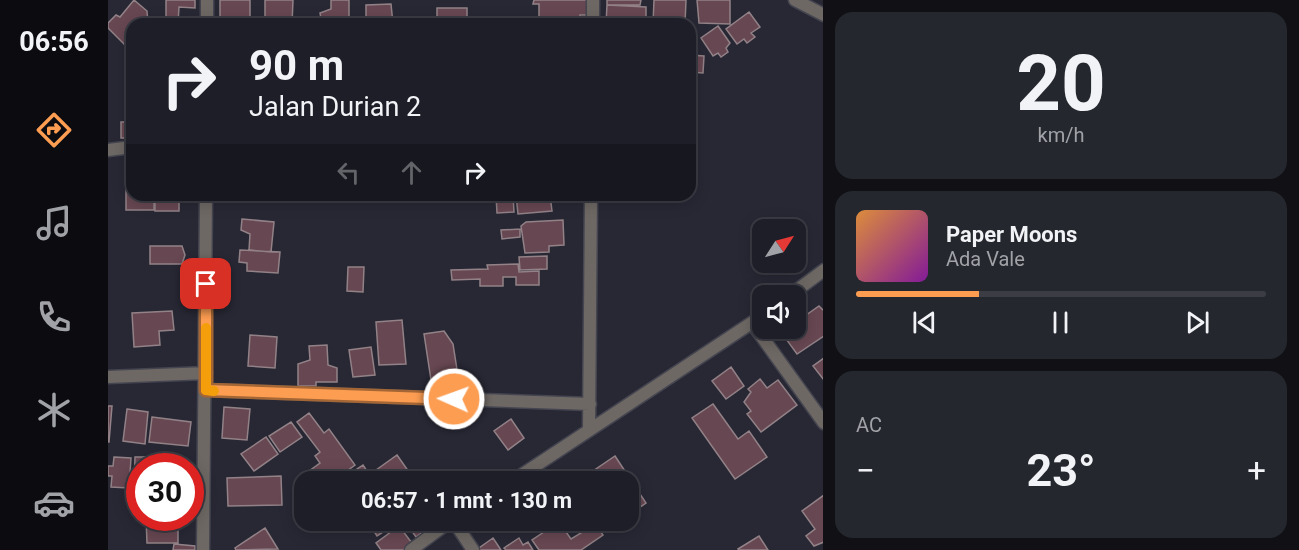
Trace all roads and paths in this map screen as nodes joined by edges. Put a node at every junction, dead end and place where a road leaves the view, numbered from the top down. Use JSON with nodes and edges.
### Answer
{"nodes":[{"id":1,"x":207,"y":0,"type":"edge"},
{"id":2,"x":593,"y":0,"type":"edge"},
{"id":3,"x":795,"y":0,"type":"edge"},
{"id":4,"x":823,"y":14,"type":"edge"},
{"id":5,"x":207,"y":18,"type":"edge"},
{"id":6,"x":593,"y":18,"type":"edge"},
{"id":7,"x":126,"y":148,"type":"edge"},
{"id":8,"x":108,"y":150,"type":"edge"},
{"id":9,"x":206,"y":201,"type":"edge"},
{"id":10,"x":591,"y":201,"type":"edge"},
{"id":11,"x":823,"y":271,"type":"edge"},
{"id":12,"x":804,"y":285,"type":"edge"},
{"id":13,"x":752,"y":323,"type":"edge"},
{"id":14,"x":769,"y":339,"type":"edge"},
{"id":15,"x":206,"y":373,"type":"junction"},
{"id":16,"x":108,"y":377,"type":"edge"},
{"id":17,"x":206,"y":390,"type":"junction"},
{"id":18,"x":590,"y":404,"type":"junction"},
{"id":19,"x":823,"y":421,"type":"edge"},
{"id":20,"x":590,"y":430,"type":"junction"},
{"id":21,"x":528,"y":471,"type":"edge"},
{"id":22,"x":437,"y":531,"type":"edge"},
{"id":23,"x":460,"y":531,"type":"edge"},
{"id":24,"x":203,"y":550,"type":"edge"},
{"id":25,"x":411,"y":550,"type":"edge"},
{"id":26,"x":473,"y":550,"type":"edge"}],
"edges":[{"from":1,"to":5,"type":"street"},
{"from":2,"to":6,"type":"street"},
{"from":3,"to":4,"type":"street"},
{"from":7,"to":8,"type":"street"},
{"from":9,"to":15,"type":"street"},
{"from":10,"to":18,"type":"street"},
{"from":11,"to":12,"type":"street"},
{"from":13,"to":20,"type":"street"},
{"from":14,"to":19,"type":"street"},
{"from":15,"to":16,"type":"street"},
{"from":15,"to":17,"type":"street"},
{"from":17,"to":18,"type":"street"},
{"from":17,"to":24,"type":"street"},
{"from":18,"to":20,"type":"street"},
{"from":20,"to":21,"type":"street"},
{"from":22,"to":25,"type":"street"},
{"from":23,"to":26,"type":"street"}]}
